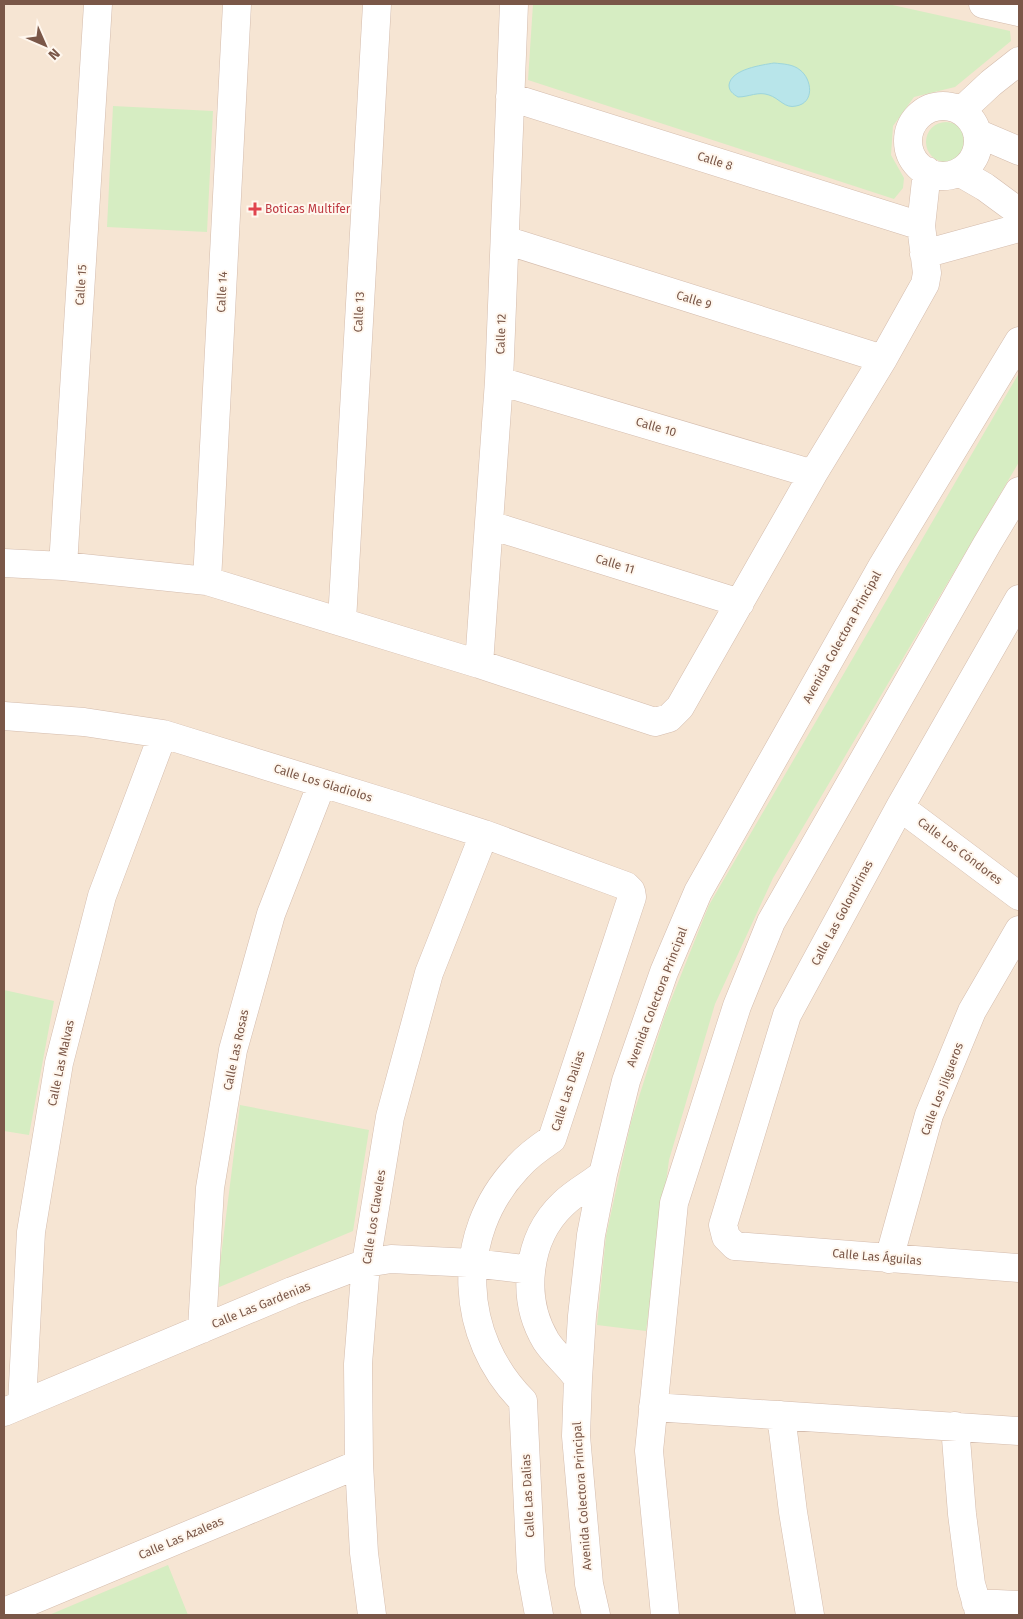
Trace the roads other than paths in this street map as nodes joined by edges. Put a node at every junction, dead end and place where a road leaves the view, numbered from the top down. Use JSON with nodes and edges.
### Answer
{"nodes":[{"id":1,"x":98,"y":4,"type":"edge"},
{"id":2,"x":237,"y":4,"type":"edge"},
{"id":3,"x":377,"y":4,"type":"edge"},
{"id":4,"x":514,"y":4,"type":"edge"},
{"id":5,"x":983,"y":4,"type":"edge"},
{"id":6,"x":1019,"y":12,"type":"edge"},
{"id":7,"x":1017,"y":67,"type":"edge"},
{"id":8,"x":510,"y":97,"type":"junction"},
{"id":9,"x":961,"y":111,"type":"junction"},
{"id":10,"x":977,"y":133,"type":"junction"},
{"id":11,"x":1019,"y":150,"type":"edge"},
{"id":12,"x":927,"y":171,"type":"junction"},
{"id":13,"x":959,"y":172,"type":"junction"},
{"id":14,"x":1017,"y":206,"type":"edge"},
{"id":15,"x":920,"y":226,"type":"junction"},
{"id":16,"x":505,"y":240,"type":"junction"},
{"id":17,"x":924,"y":254,"type":"junction"},
{"id":18,"x":1019,"y":341,"type":"edge"},
{"id":19,"x":883,"y":359,"type":"junction"},
{"id":20,"x":499,"y":381,"type":"junction"},
{"id":21,"x":813,"y":474,"type":"junction"},
{"id":22,"x":1019,"y":491,"type":"edge"},
{"id":23,"x":490,"y":525,"type":"junction"},
{"id":24,"x":4,"y":563,"type":"edge"},
{"id":25,"x":63,"y":566,"type":"junction"},
{"id":26,"x":207,"y":580,"type":"junction"},
{"id":27,"x":1019,"y":599,"type":"edge"},
{"id":28,"x":740,"y":603,"type":"junction"},
{"id":29,"x":342,"y":621,"type":"junction"},
{"id":30,"x":479,"y":664,"type":"junction"},
{"id":31,"x":4,"y":716,"type":"edge"},
{"id":32,"x":163,"y":734,"type":"junction"},
{"id":33,"x":322,"y":783,"type":"junction"},
{"id":34,"x":900,"y":807,"type":"junction"},
{"id":35,"x":484,"y":834,"type":"junction"},
{"id":36,"x":631,"y":891,"type":"joint"},
{"id":37,"x":1019,"y":896,"type":"edge"},
{"id":38,"x":1019,"y":930,"type":"edge"},
{"id":39,"x":603,"y":1174,"type":"junction"},
{"id":40,"x":734,"y":1246,"type":"joint"},
{"id":41,"x":889,"y":1258,"type":"junction"},
{"id":42,"x":366,"y":1263,"type":"junction"},
{"id":43,"x":473,"y":1263,"type":"junction"},
{"id":44,"x":1019,"y":1268,"type":"edge"},
{"id":45,"x":531,"y":1270,"type":"junction"},
{"id":46,"x":202,"y":1329,"type":"junction"},
{"id":47,"x":578,"y":1379,"type":"junction"},
{"id":48,"x":653,"y":1407,"type":"junction"},
{"id":49,"x":13,"y":1408,"type":"edge"},
{"id":50,"x":782,"y":1415,"type":"junction"},
{"id":51,"x":955,"y":1426,"type":"junction"},
{"id":52,"x":1019,"y":1431,"type":"edge"},
{"id":53,"x":359,"y":1464,"type":"junction"},
{"id":54,"x":1019,"y":1605,"type":"edge"},
{"id":55,"x":978,"y":1609,"type":"edge"},
{"id":56,"x":4,"y":1612,"type":"edge"},
{"id":57,"x":372,"y":1615,"type":"edge"},
{"id":58,"x":539,"y":1615,"type":"edge"},
{"id":59,"x":596,"y":1615,"type":"edge"},
{"id":60,"x":665,"y":1615,"type":"edge"},
{"id":61,"x":810,"y":1615,"type":"edge"}],
"edges":[{"from":1,"to":25,"type":"street","name":"Calle 15"},
{"from":2,"to":26,"type":"street","name":"Calle 14"},
{"from":3,"to":29,"type":"street","name":"Calle 13"},
{"from":4,"to":8,"type":"street","name":"Calle 12"},
{"from":5,"to":6,"type":"street"},
{"from":7,"to":9,"type":"street"},
{"from":8,"to":15,"type":"street","name":"Calle 8"},
{"from":8,"to":16,"type":"street","name":"Calle 12"},
{"from":9,"to":10,"type":"street"},
{"from":9,"to":12,"type":"street"},
{"from":10,"to":11,"type":"street"},
{"from":10,"to":13,"type":"street"},
{"from":12,"to":13,"type":"street"},
{"from":12,"to":15,"type":"street"},
{"from":13,"to":14,"type":"street"},
{"from":14,"to":17,"type":"street"},
{"from":15,"to":17,"type":"street"},
{"from":16,"to":19,"type":"street","name":"Calle 9"},
{"from":16,"to":20,"type":"street","name":"Calle 12"},
{"from":17,"to":19,"type":"street"},
{"from":18,"to":39,"type":"street","name":"Avenida Colectora Principal"},
{"from":19,"to":21,"type":"street"},
{"from":20,"to":21,"type":"street","name":"Calle 10"},
{"from":20,"to":23,"type":"street","name":"Calle 12"},
{"from":21,"to":28,"type":"street"},
{"from":22,"to":48,"type":"street"},
{"from":23,"to":28,"type":"street","name":"Calle 11"},
{"from":23,"to":30,"type":"street","name":"Calle 12"},
{"from":24,"to":25,"type":"street"},
{"from":25,"to":26,"type":"street"},
{"from":26,"to":29,"type":"street"},
{"from":27,"to":34,"type":"street","name":"Calle Las Golondrinas"},
{"from":28,"to":30,"type":"street"},
{"from":29,"to":30,"type":"street"},
{"from":31,"to":32,"type":"street","name":"Calle Los Gladiolos"},
{"from":32,"to":33,"type":"street","name":"Calle Los Gladiolos"},
{"from":32,"to":49,"type":"street","name":"Calle Las Malvas"},
{"from":33,"to":35,"type":"street","name":"Calle Los Gladiolos"},
{"from":33,"to":46,"type":"street","name":"Calle Las Rosas"},
{"from":34,"to":37,"type":"street","name":"Calle Los Cóndores"},
{"from":34,"to":40,"type":"street","name":"Calle Las Golondrinas"},
{"from":35,"to":36,"type":"street","name":"Calle Los Gladiolos"},
{"from":35,"to":42,"type":"street","name":"Calle Los Claveles"},
{"from":36,"to":43,"type":"street","name":"Calle Las Dalias"},
{"from":38,"to":41,"type":"street","name":"Calle Los Jilgueros"},
{"from":39,"to":45,"type":"street"},
{"from":39,"to":47,"type":"street","name":"Avenida Colectora Principal"},
{"from":40,"to":41,"type":"street","name":"Calle Las Águilas"},
{"from":41,"to":44,"type":"street","name":"Calle Las Águilas"},
{"from":42,"to":43,"type":"street","name":"Calle Las Gardenias"},
{"from":42,"to":46,"type":"street","name":"Calle Las Gardenias"},
{"from":42,"to":53,"type":"street","name":"Calle Los Claveles"},
{"from":43,"to":45,"type":"street","name":"Calle Las Gardenias"},
{"from":43,"to":58,"type":"street","name":"Calle Las Dalias"},
{"from":45,"to":47,"type":"street"},
{"from":46,"to":49,"type":"street","name":"Calle Las Gardenias"},
{"from":47,"to":59,"type":"street","name":"Avenida Colectora Principal"},
{"from":48,"to":50,"type":"street"},
{"from":48,"to":60,"type":"street"},
{"from":50,"to":51,"type":"street"},
{"from":50,"to":61,"type":"street"},
{"from":51,"to":52,"type":"street"},
{"from":51,"to":55,"type":"street"},
{"from":53,"to":56,"type":"street","name":"Calle Las Azaleas"},
{"from":53,"to":57,"type":"street","name":"Calle Los Claveles"},
{"from":54,"to":55,"type":"street"}]}
